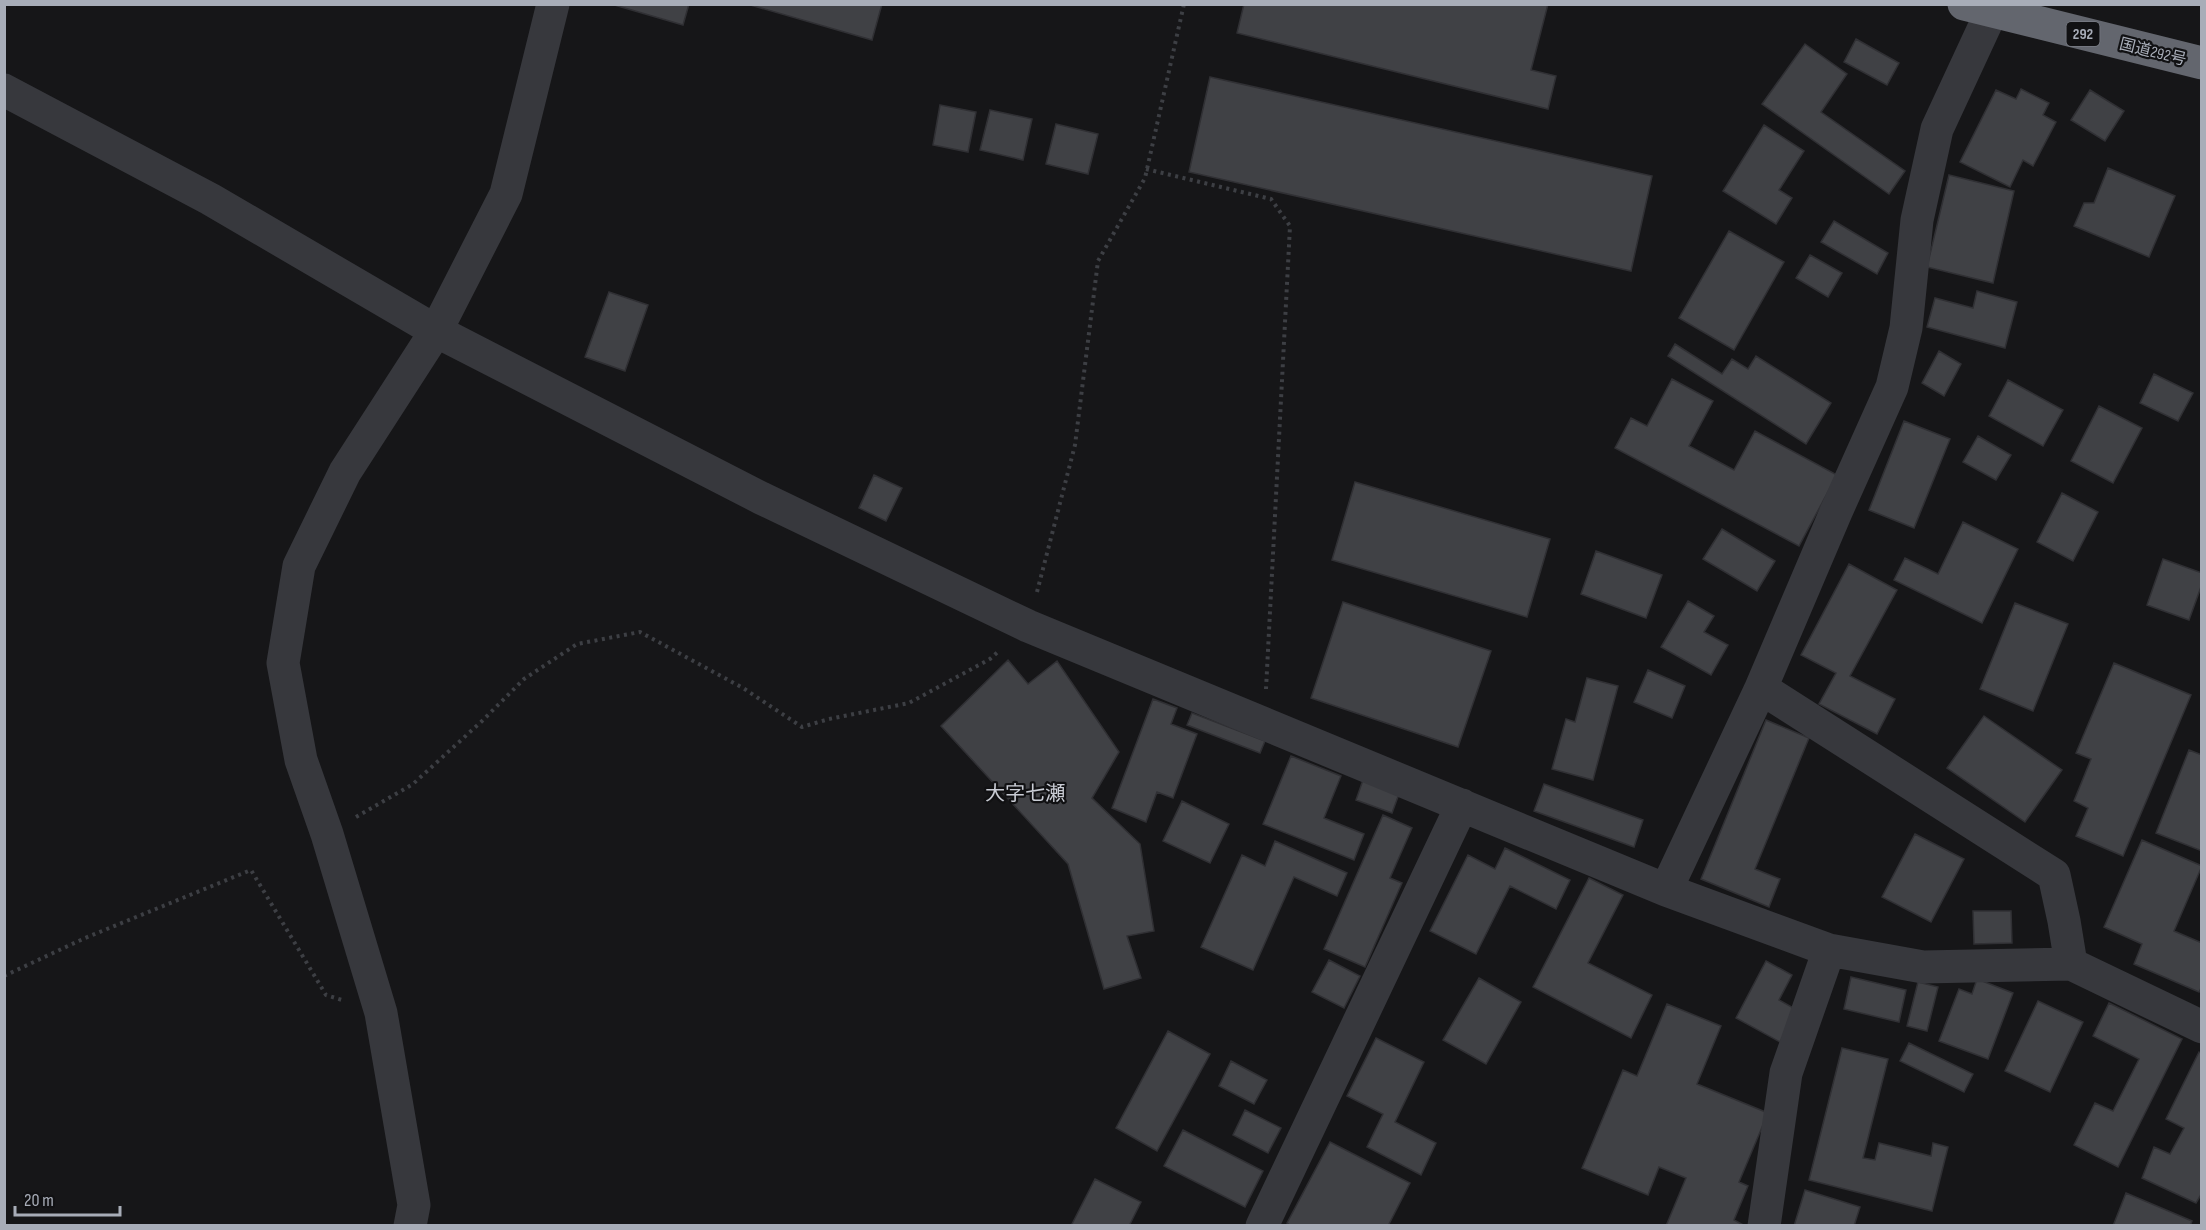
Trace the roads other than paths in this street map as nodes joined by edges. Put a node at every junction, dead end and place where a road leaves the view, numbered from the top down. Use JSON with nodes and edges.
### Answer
{"nodes":[{"id":1,"x":553,"y":4,"type":"edge"},
{"id":2,"x":1983,"y":7,"type":"edge"},
{"id":3,"x":2202,"y":63,"type":"edge"},
{"id":4,"x":4,"y":90,"type":"edge"},
{"id":5,"x":436,"y":331,"type":"junction"},
{"id":6,"x":1761,"y":688,"type":"junction"},
{"id":7,"x":1462,"y":805,"type":"junction"},
{"id":8,"x":1666,"y":890,"type":"junction"},
{"id":9,"x":1829,"y":950,"type":"junction"},
{"id":10,"x":2071,"y":964,"type":"junction"},
{"id":11,"x":2202,"y":1027,"type":"edge"},
{"id":12,"x":410,"y":1226,"type":"edge"},
{"id":13,"x":1262,"y":1226,"type":"edge"},
{"id":14,"x":1764,"y":1226,"type":"edge"}],
"edges":[{"from":1,"to":5,"type":"street"},
{"from":2,"to":3,"type":"highway","name":"国道292号","number":"292"},
{"from":2,"to":6,"type":"street"},
{"from":4,"to":5,"type":"street"},
{"from":5,"to":7,"type":"street"},
{"from":5,"to":12,"type":"street"},
{"from":6,"to":8,"type":"street"},
{"from":6,"to":10,"type":"street"},
{"from":7,"to":8,"type":"street"},
{"from":7,"to":13,"type":"street"},
{"from":8,"to":9,"type":"street"},
{"from":9,"to":10,"type":"street"},
{"from":9,"to":14,"type":"street"},
{"from":10,"to":11,"type":"street"}]}
